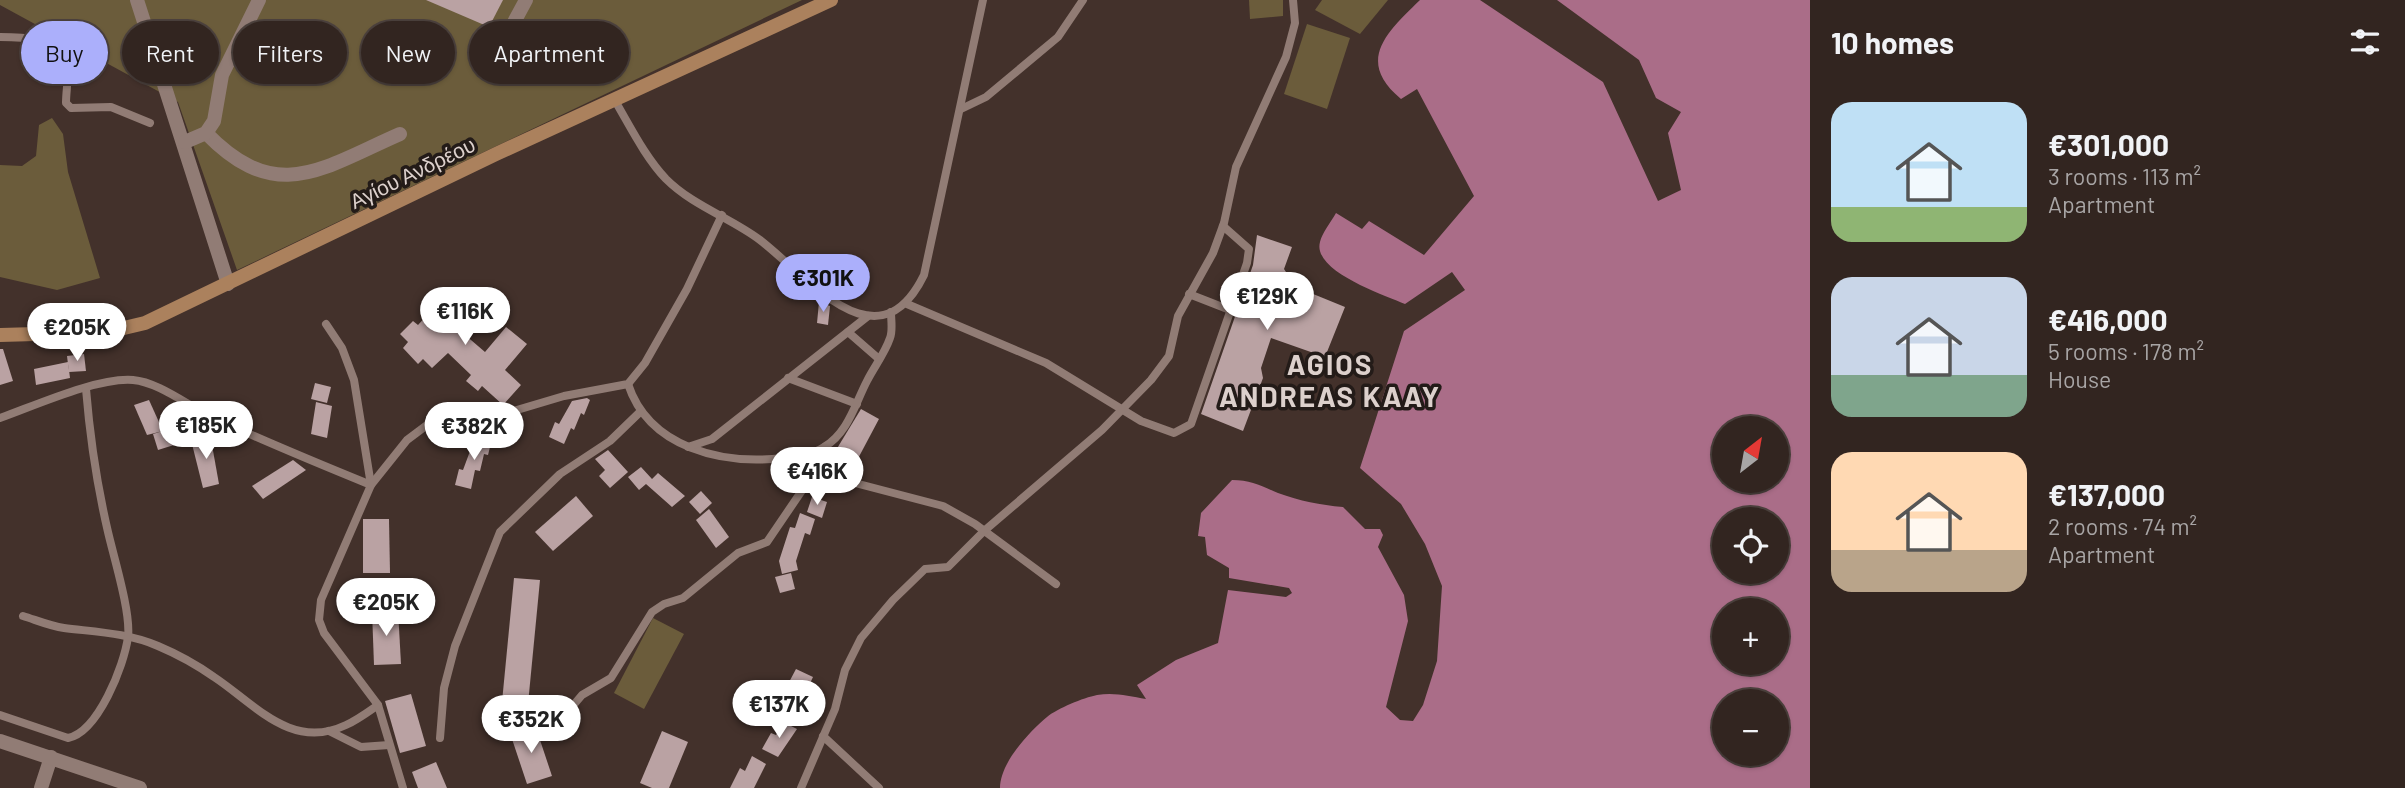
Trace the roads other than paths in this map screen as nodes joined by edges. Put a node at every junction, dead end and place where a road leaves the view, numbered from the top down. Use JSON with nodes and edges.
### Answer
{"nodes":[{"id":1,"x":137,"y":0,"type":"edge"},
{"id":2,"x":259,"y":0,"type":"edge"},
{"id":3,"x":526,"y":0,"type":"edge"},
{"id":4,"x":831,"y":0,"type":"edge"},
{"id":5,"x":984,"y":0,"type":"edge"},
{"id":6,"x":1083,"y":0,"type":"edge"},
{"id":7,"x":1293,"y":0,"type":"edge"},
{"id":8,"x":515,"y":21,"type":"edge"},
{"id":9,"x":0,"y":37,"type":"edge"},
{"id":10,"x":614,"y":99,"type":"junction"},
{"id":11,"x":961,"y":109,"type":"junction"},
{"id":12,"x":150,"y":123,"type":"dead end"},
{"id":13,"x":206,"y":133,"type":"junction"},
{"id":14,"x":400,"y":134,"type":"dead end"},
{"id":15,"x":185,"y":142,"type":"junction"},
{"id":16,"x":722,"y":215,"type":"junction"},
{"id":17,"x":1223,"y":226,"type":"junction"},
{"id":18,"x":228,"y":284,"type":"junction"},
{"id":19,"x":1189,"y":295,"type":"junction"},
{"id":20,"x":907,"y":304,"type":"junction"},
{"id":21,"x":1230,"y":310,"type":"junction"},
{"id":22,"x":891,"y":312,"type":"junction"},
{"id":23,"x":868,"y":316,"type":"junction"},
{"id":24,"x":326,"y":324,"type":"dead end"},
{"id":25,"x":848,"y":332,"type":"junction"},
{"id":26,"x":0,"y":335,"type":"edge"},
{"id":27,"x":879,"y":359,"type":"junction"},
{"id":28,"x":788,"y":379,"type":"junction"},
{"id":29,"x":628,"y":384,"type":"junction"},
{"id":30,"x":86,"y":389,"type":"junction"},
{"id":31,"x":857,"y":404,"type":"junction"},
{"id":32,"x":1123,"y":409,"type":"junction"},
{"id":33,"x":640,"y":412,"type":"junction"},
{"id":34,"x":0,"y":418,"type":"edge"},
{"id":35,"x":687,"y":447,"type":"junction"},
{"id":36,"x":371,"y":485,"type":"junction"},
{"id":37,"x":984,"y":531,"type":"junction"},
{"id":38,"x":1056,"y":584,"type":"dead end"},
{"id":39,"x":23,"y":616,"type":"dead end"},
{"id":40,"x":128,"y":636,"type":"junction"},
{"id":41,"x":378,"y":705,"type":"junction"},
{"id":42,"x":571,"y":708,"type":"dead end"},
{"id":43,"x":0,"y":715,"type":"edge"},
{"id":44,"x":329,"y":730,"type":"junction"},
{"id":45,"x":823,"y":736,"type":"junction"},
{"id":46,"x":440,"y":738,"type":"dead end"},
{"id":47,"x":0,"y":741,"type":"edge"},
{"id":48,"x":390,"y":745,"type":"junction"},
{"id":49,"x":51,"y":757,"type":"junction"},
{"id":50,"x":41,"y":788,"type":"edge"},
{"id":51,"x":140,"y":788,"type":"edge"},
{"id":52,"x":403,"y":788,"type":"edge"},
{"id":53,"x":802,"y":788,"type":"edge"},
{"id":54,"x":879,"y":788,"type":"edge"}],
"edges":[{"from":1,"to":15,"type":"street"},
{"from":2,"to":13,"type":"street"},
{"from":3,"to":8,"type":"street"},
{"from":4,"to":10,"type":"main road","name":"Αγίου Ανδρέου"},
{"from":5,"to":11,"type":"lane"},
{"from":6,"to":11,"type":"lane"},
{"from":7,"to":17,"type":"lane"},
{"from":9,"to":12,"type":"lane"},
{"from":10,"to":16,"type":"lane"},
{"from":10,"to":18,"type":"main road","name":"Αγίου Ανδρέου"},
{"from":11,"to":20,"type":"lane"},
{"from":13,"to":14,"type":"street"},
{"from":13,"to":15,"type":"street"},
{"from":15,"to":18,"type":"street"},
{"from":16,"to":23,"type":"lane"},
{"from":16,"to":29,"type":"lane"},
{"from":17,"to":19,"type":"lane"},
{"from":17,"to":21,"type":"lane"},
{"from":18,"to":26,"type":"main road","name":"Αγίου Ανδρέου"},
{"from":19,"to":21,"type":"lane"},
{"from":19,"to":32,"type":"lane"},
{"from":20,"to":22,"type":"lane"},
{"from":20,"to":32,"type":"lane"},
{"from":21,"to":32,"type":"lane"},
{"from":22,"to":23,"type":"lane"},
{"from":22,"to":27,"type":"lane"},
{"from":23,"to":25,"type":"lane"},
{"from":24,"to":36,"type":"lane"},
{"from":25,"to":27,"type":"lane"},
{"from":25,"to":28,"type":"lane"},
{"from":27,"to":31,"type":"lane"},
{"from":28,"to":31,"type":"lane"},
{"from":28,"to":35,"type":"lane"},
{"from":29,"to":33,"type":"lane"},
{"from":29,"to":36,"type":"lane"},
{"from":30,"to":34,"type":"lane"},
{"from":30,"to":36,"type":"lane"},
{"from":30,"to":40,"type":"lane"},
{"from":31,"to":35,"type":"lane"},
{"from":32,"to":37,"type":"lane"},
{"from":33,"to":35,"type":"lane"},
{"from":33,"to":46,"type":"lane"},
{"from":36,"to":41,"type":"lane"},
{"from":37,"to":38,"type":"lane"},
{"from":37,"to":42,"type":"lane"},
{"from":37,"to":45,"type":"lane"},
{"from":39,"to":40,"type":"lane"},
{"from":40,"to":43,"type":"lane"},
{"from":40,"to":44,"type":"lane"},
{"from":41,"to":44,"type":"lane"},
{"from":41,"to":48,"type":"lane"},
{"from":44,"to":48,"type":"lane"},
{"from":45,"to":53,"type":"lane"},
{"from":45,"to":54,"type":"lane"},
{"from":47,"to":49,"type":"street"},
{"from":48,"to":52,"type":"lane"},
{"from":49,"to":50,"type":"street"},
{"from":49,"to":51,"type":"street"}]}
